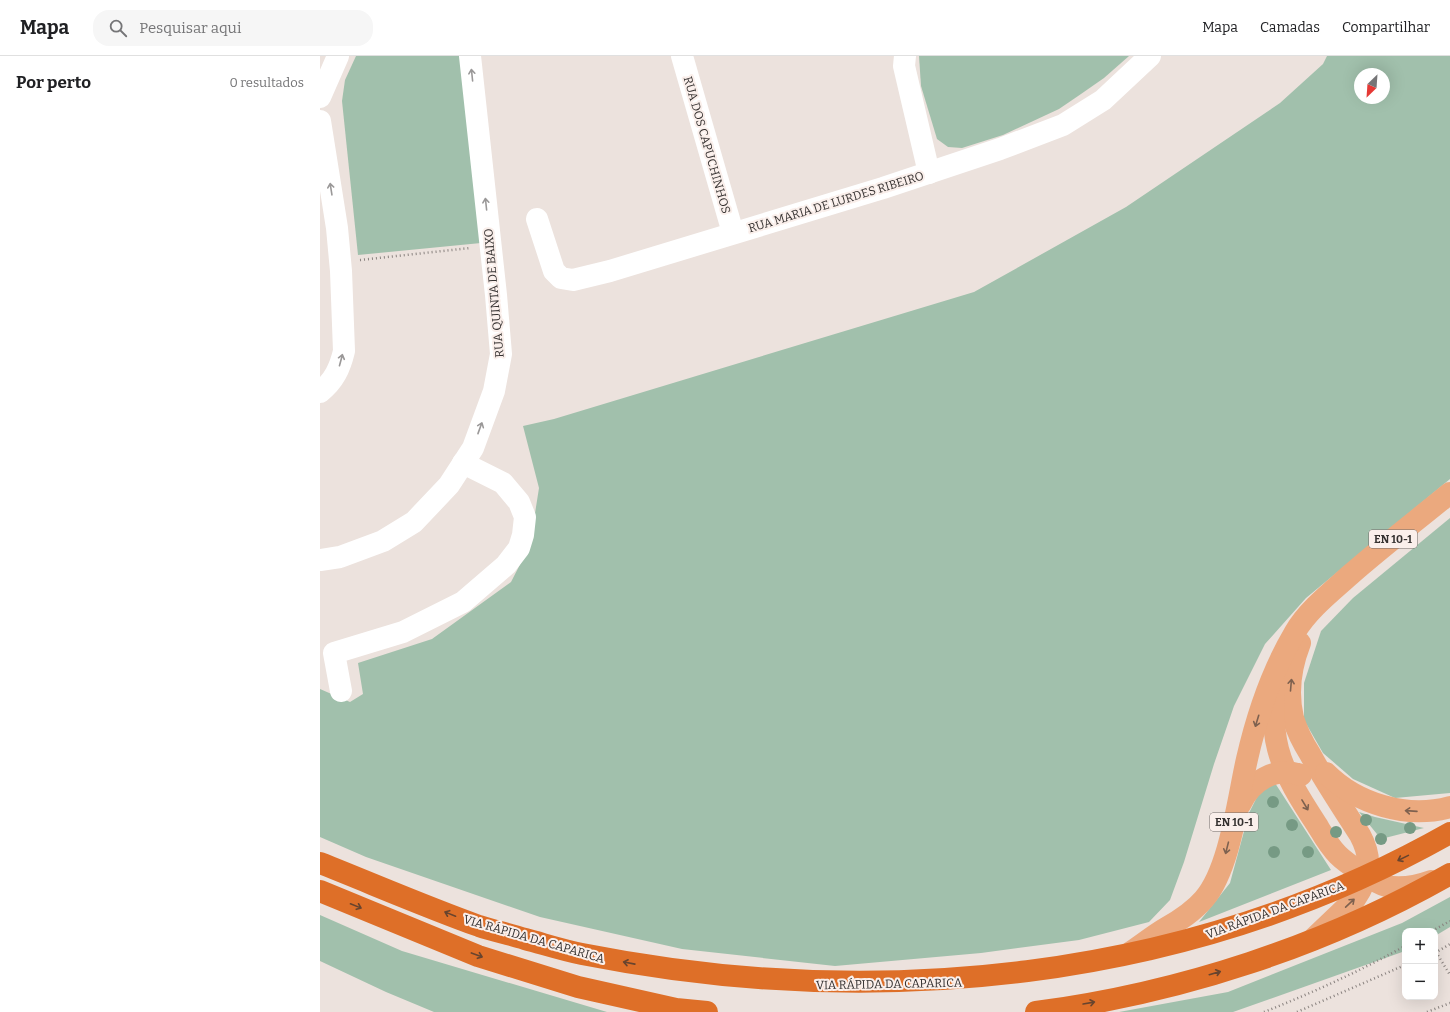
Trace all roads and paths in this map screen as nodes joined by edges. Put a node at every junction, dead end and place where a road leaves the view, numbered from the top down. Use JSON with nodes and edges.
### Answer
{"nodes":[{"id":1,"x":338,"y":56,"type":"edge"},
{"id":2,"x":470,"y":56,"type":"edge"},
{"id":3,"x":682,"y":56,"type":"edge"},
{"id":4,"x":905,"y":56,"type":"edge"},
{"id":5,"x":1150,"y":56,"type":"edge"},
{"id":6,"x":320,"y":97,"type":"edge"},
{"id":7,"x":320,"y":121,"type":"edge"},
{"id":8,"x":928,"y":173,"type":"junction"},
{"id":9,"x":320,"y":207,"type":"edge"},
{"id":10,"x":537,"y":219,"type":"dead end"},
{"id":11,"x":337,"y":228,"type":"junction"},
{"id":12,"x":733,"y":233,"type":"junction"},
{"id":13,"x":491,"y":246,"type":"junction"},
{"id":14,"x":340,"y":262,"type":"junction"},
{"id":15,"x":320,"y":392,"type":"edge"},
{"id":16,"x":463,"y":463,"type":"junction"},
{"id":17,"x":1450,"y":492,"type":"edge"},
{"id":18,"x":320,"y":560,"type":"edge"},
{"id":19,"x":1337,"y":587,"type":"junction"},
{"id":20,"x":1287,"y":646,"type":"junction"},
{"id":21,"x":341,"y":691,"type":"dead end"},
{"id":22,"x":1307,"y":748,"type":"junction"},
{"id":23,"x":1286,"y":771,"type":"junction"},
{"id":24,"x":1450,"y":808,"type":"edge"},
{"id":25,"x":1235,"y":814,"type":"junction"},
{"id":26,"x":1450,"y":833,"type":"edge"},
{"id":27,"x":1365,"y":844,"type":"junction"},
{"id":28,"x":320,"y":863,"type":"edge"},
{"id":29,"x":1450,"y":873,"type":"edge"},
{"id":30,"x":1367,"y":875,"type":"junction"},
{"id":31,"x":320,"y":892,"type":"edge"},
{"id":32,"x":1450,"y":921,"type":"edge"},
{"id":33,"x":1437,"y":928,"type":"edge"},
{"id":34,"x":1312,"y":940,"type":"junction"},
{"id":35,"x":1450,"y":944,"type":"edge"},
{"id":36,"x":1402,"y":948,"type":"edge"},
{"id":37,"x":1438,"y":951,"type":"edge"},
{"id":38,"x":1124,"y":957,"type":"junction"},
{"id":39,"x":1438,"y":957,"type":"edge"},
{"id":40,"x":1402,"y":966,"type":"edge"},
{"id":41,"x":1450,"y":975,"type":"edge"},
{"id":42,"x":1450,"y":1003,"type":"edge"},
{"id":43,"x":707,"y":1012,"type":"edge"},
{"id":44,"x":1036,"y":1012,"type":"edge"},
{"id":45,"x":1264,"y":1012,"type":"edge"},
{"id":46,"x":1297,"y":1012,"type":"edge"},
{"id":47,"x":1427,"y":1012,"type":"edge"}],
"edges":[{"from":1,"to":6,"type":"street"},
{"from":13,"to":2,"type":"street","name":"RUA QUINTA DE BAIXO","one_way":true},
{"from":3,"to":12,"type":"street","name":"RUA DOS CAPUCHINHOS"},
{"from":4,"to":8,"type":"street"},
{"from":5,"to":8,"type":"street","name":"RUA MARIA DE LURDES RIBEIRO"},
{"from":11,"to":7,"type":"street","one_way":true},
{"from":8,"to":12,"type":"street","name":"RUA MARIA DE LURDES RIBEIRO"},
{"from":9,"to":11,"type":"street"},
{"from":10,"to":12,"type":"street","name":"RUA MARIA DE LURDES RIBEIRO"},
{"from":11,"to":14,"type":"street"},
{"from":13,"to":14,"type":"path"},
{"from":16,"to":13,"type":"street","name":"RUA QUINTA DE BAIXO","one_way":true},
{"from":15,"to":14,"type":"street","one_way":true},
{"from":16,"to":18,"type":"street","name":"RUA QUINTA DE BAIXO"},
{"from":16,"to":21,"type":"street"},
{"from":17,"to":19,"type":"main road","number":"EN 10-1"},
{"from":19,"to":20,"type":"main road","number":"EN 10-1"},
{"from":22,"to":19,"type":"main road","number":"EN 10-1","one_way":true},
{"from":20,"to":23,"type":"main road","number":"EN 10-1"},
{"from":20,"to":25,"type":"main road","number":"EN 10-1","one_way":true},
{"from":24,"to":22,"type":"main road","number":"EN 10-1","one_way":true},
{"from":22,"to":27,"type":"main road","number":"EN 10-1"},
{"from":23,"to":25,"type":"main road","number":"EN 10-1"},
{"from":23,"to":27,"type":"main road"},
{"from":23,"to":30,"type":"main road","number":"EN 10-1","one_way":true},
{"from":25,"to":38,"type":"main road","number":"EN 10-1","one_way":true},
{"from":26,"to":30,"type":"highway","name":"VIA RÁPIDA DA CAPARICA","one_way":true},
{"from":27,"to":30,"type":"main road","number":"EN 10-1"},
{"from":38,"to":28,"type":"highway","name":"VIA RÁPIDA DA CAPARICA","one_way":true},
{"from":29,"to":30,"type":"main road","number":"EN 10-1"},
{"from":29,"to":34,"type":"highway"},
{"from":34,"to":30,"type":"main road","number":"EN 10-1","one_way":true},
{"from":30,"to":38,"type":"highway","name":"VIA RÁPIDA DA CAPARICA"},
{"from":31,"to":43,"type":"highway","one_way":true},
{"from":32,"to":33,"type":"path"},
{"from":44,"to":34,"type":"highway","one_way":true},
{"from":35,"to":37,"type":"path"},
{"from":36,"to":45,"type":"path"},
{"from":39,"to":41,"type":"path"},
{"from":40,"to":46,"type":"path"},
{"from":42,"to":47,"type":"path"}]}
